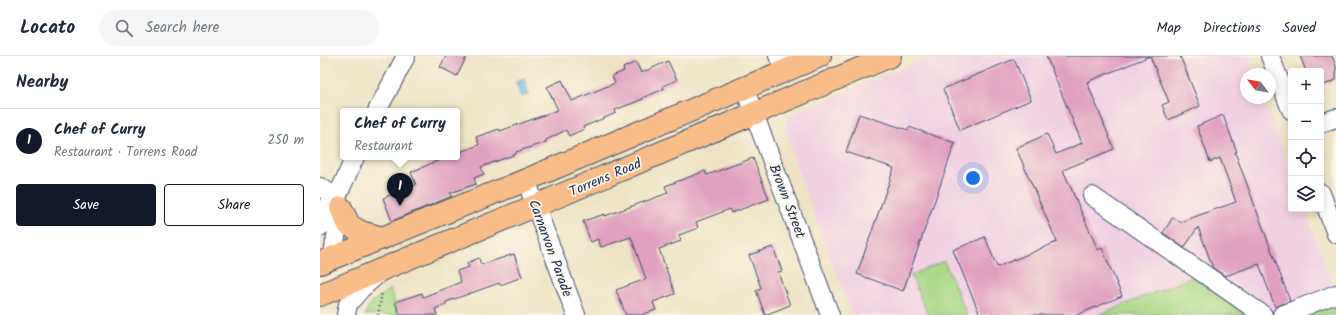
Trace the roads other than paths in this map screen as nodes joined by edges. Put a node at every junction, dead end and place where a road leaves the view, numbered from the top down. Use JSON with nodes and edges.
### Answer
{"nodes":[{"id":1,"x":406,"y":56,"type":"edge"},
{"id":2,"x":820,"y":56,"type":"edge"},
{"id":3,"x":890,"y":56,"type":"edge"},
{"id":4,"x":1270,"y":56,"type":"edge"},
{"id":5,"x":785,"y":62,"type":"edge"},
{"id":6,"x":744,"y":87,"type":"junction"},
{"id":7,"x":1289,"y":104,"type":"edge"},
{"id":8,"x":379,"y":108,"type":"edge"},
{"id":9,"x":755,"y":114,"type":"junction"},
{"id":10,"x":1336,"y":118,"type":"edge"},
{"id":11,"x":1324,"y":122,"type":"edge"},
{"id":12,"x":353,"y":160,"type":"edge"},
{"id":13,"x":526,"y":180,"type":"junction"},
{"id":14,"x":320,"y":187,"type":"edge"},
{"id":15,"x":1092,"y":196,"type":"dead end"},
{"id":16,"x":1324,"y":201,"type":"edge"},
{"id":17,"x":339,"y":202,"type":"junction"},
{"id":18,"x":535,"y":206,"type":"junction"},
{"id":19,"x":320,"y":228,"type":"edge"},
{"id":20,"x":1336,"y":234,"type":"edge"},
{"id":21,"x":383,"y":238,"type":"junction"},
{"id":22,"x":326,"y":261,"type":"edge"},
{"id":23,"x":385,"y":277,"type":"junction"},
{"id":24,"x":327,"y":292,"type":"edge"},
{"id":25,"x":1336,"y":294,"type":"edge"},
{"id":26,"x":336,"y":315,"type":"edge"},
{"id":27,"x":346,"y":315,"type":"edge"},
{"id":28,"x":576,"y":315,"type":"edge"},
{"id":29,"x":830,"y":315,"type":"edge"},
{"id":30,"x":1262,"y":315,"type":"edge"},
{"id":31,"x":1282,"y":315,"type":"edge"}],
"edges":[{"from":1,"to":8,"type":"street"},
{"from":2,"to":5,"type":"main road","name":"Torrens Road"},
{"from":3,"to":9,"type":"main road","name":"Torrens Road"},
{"from":4,"to":7,"type":"street"},
{"from":5,"to":6,"type":"main road","name":"Torrens Road"},
{"from":6,"to":9,"type":"street","name":"Brown Street"},
{"from":6,"to":13,"type":"main road","name":"Torrens Road"},
{"from":9,"to":18,"type":"main road","name":"Torrens Road"},
{"from":9,"to":29,"type":"street","name":"Brown Street"},
{"from":10,"to":11,"type":"street"},
{"from":12,"to":17,"type":"street"},
{"from":13,"to":18,"type":"street","name":"Carnarvon Parade"},
{"from":13,"to":21,"type":"main road","name":"Torrens Road"},
{"from":14,"to":17,"type":"street"},
{"from":15,"to":30,"type":"street"},
{"from":16,"to":20,"type":"street"},
{"from":17,"to":19,"type":"street"},
{"from":17,"to":21,"type":"main road"},
{"from":17,"to":22,"type":"street"},
{"from":18,"to":23,"type":"main road","name":"Torrens Road"},
{"from":18,"to":28,"type":"street","name":"Carnarvon Parade"},
{"from":21,"to":22,"type":"main road","name":"Torrens Road"},
{"from":22,"to":24,"type":"main road"},
{"from":23,"to":24,"type":"main road","name":"Torrens Road"},
{"from":23,"to":27,"type":"street"},
{"from":24,"to":26,"type":"street"},
{"from":25,"to":31,"type":"street"}]}
